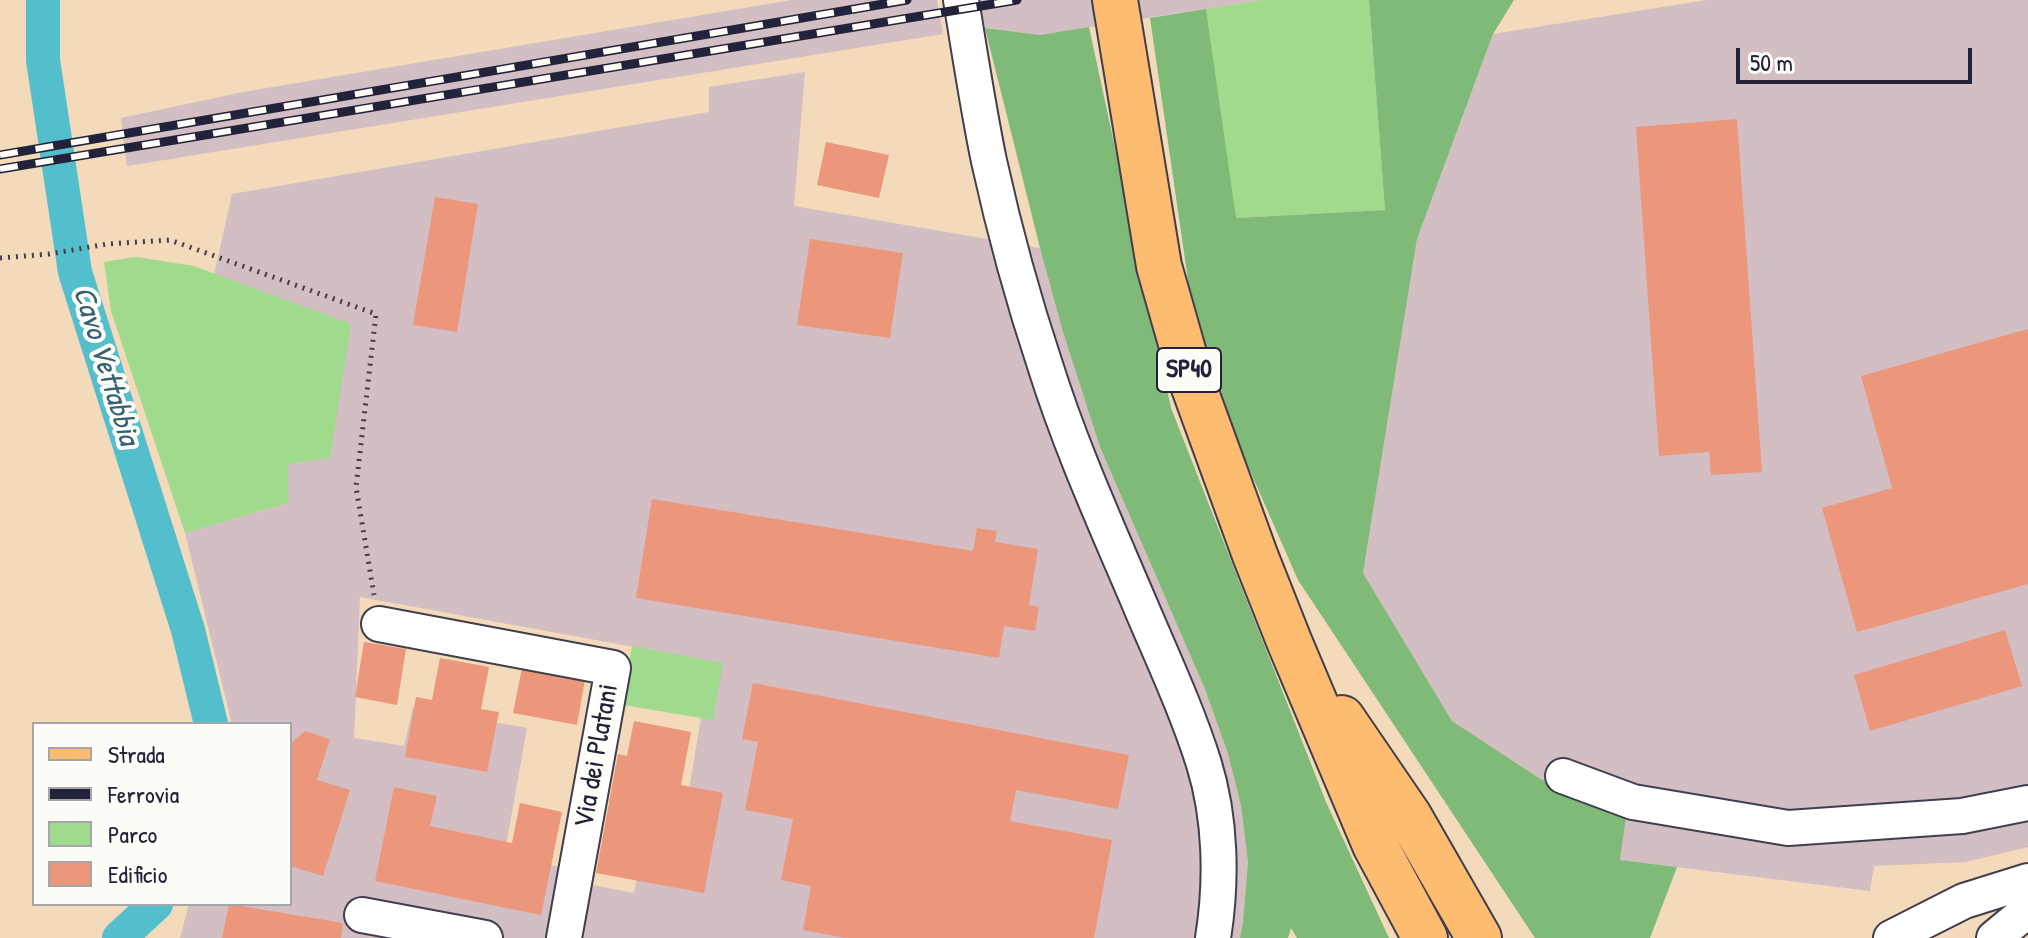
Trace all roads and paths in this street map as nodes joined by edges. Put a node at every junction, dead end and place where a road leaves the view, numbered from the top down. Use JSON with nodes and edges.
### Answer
{"nodes":[{"id":1,"x":961,"y":0,"type":"edge"},
{"id":2,"x":1115,"y":0,"type":"edge"},
{"id":3,"x":0,"y":258,"type":"edge"},
{"id":4,"x":379,"y":624,"type":"joint"},
{"id":5,"x":1289,"y":641,"type":"junction"},
{"id":6,"x":1563,"y":776,"type":"dead end"},
{"id":7,"x":2028,"y":803,"type":"edge"},
{"id":8,"x":2014,"y":886,"type":"edge"},
{"id":9,"x":2028,"y":910,"type":"edge"},
{"id":10,"x":362,"y":915,"type":"dead end"},
{"id":11,"x":485,"y":938,"type":"edge"},
{"id":12,"x":564,"y":938,"type":"edge"},
{"id":13,"x":1213,"y":938,"type":"edge"},
{"id":14,"x":1425,"y":938,"type":"edge"},
{"id":15,"x":1479,"y":938,"type":"edge"},
{"id":16,"x":1891,"y":938,"type":"edge"},
{"id":17,"x":1942,"y":938,"type":"edge"},
{"id":18,"x":1994,"y":938,"type":"edge"}],
"edges":[{"from":1,"to":13,"type":"street"},
{"from":2,"to":5,"type":"main road","number":"SP40"},
{"from":3,"to":4,"type":"path"},
{"from":4,"to":12,"type":"street","name":"Via dei Platani"},
{"from":5,"to":14,"type":"main road","number":"SP40"},
{"from":5,"to":15,"type":"main road","number":"SP40"},
{"from":6,"to":7,"type":"street"},
{"from":8,"to":16,"type":"street"},
{"from":8,"to":17,"type":"street"},
{"from":9,"to":18,"type":"street"},
{"from":10,"to":11,"type":"street"}]}
